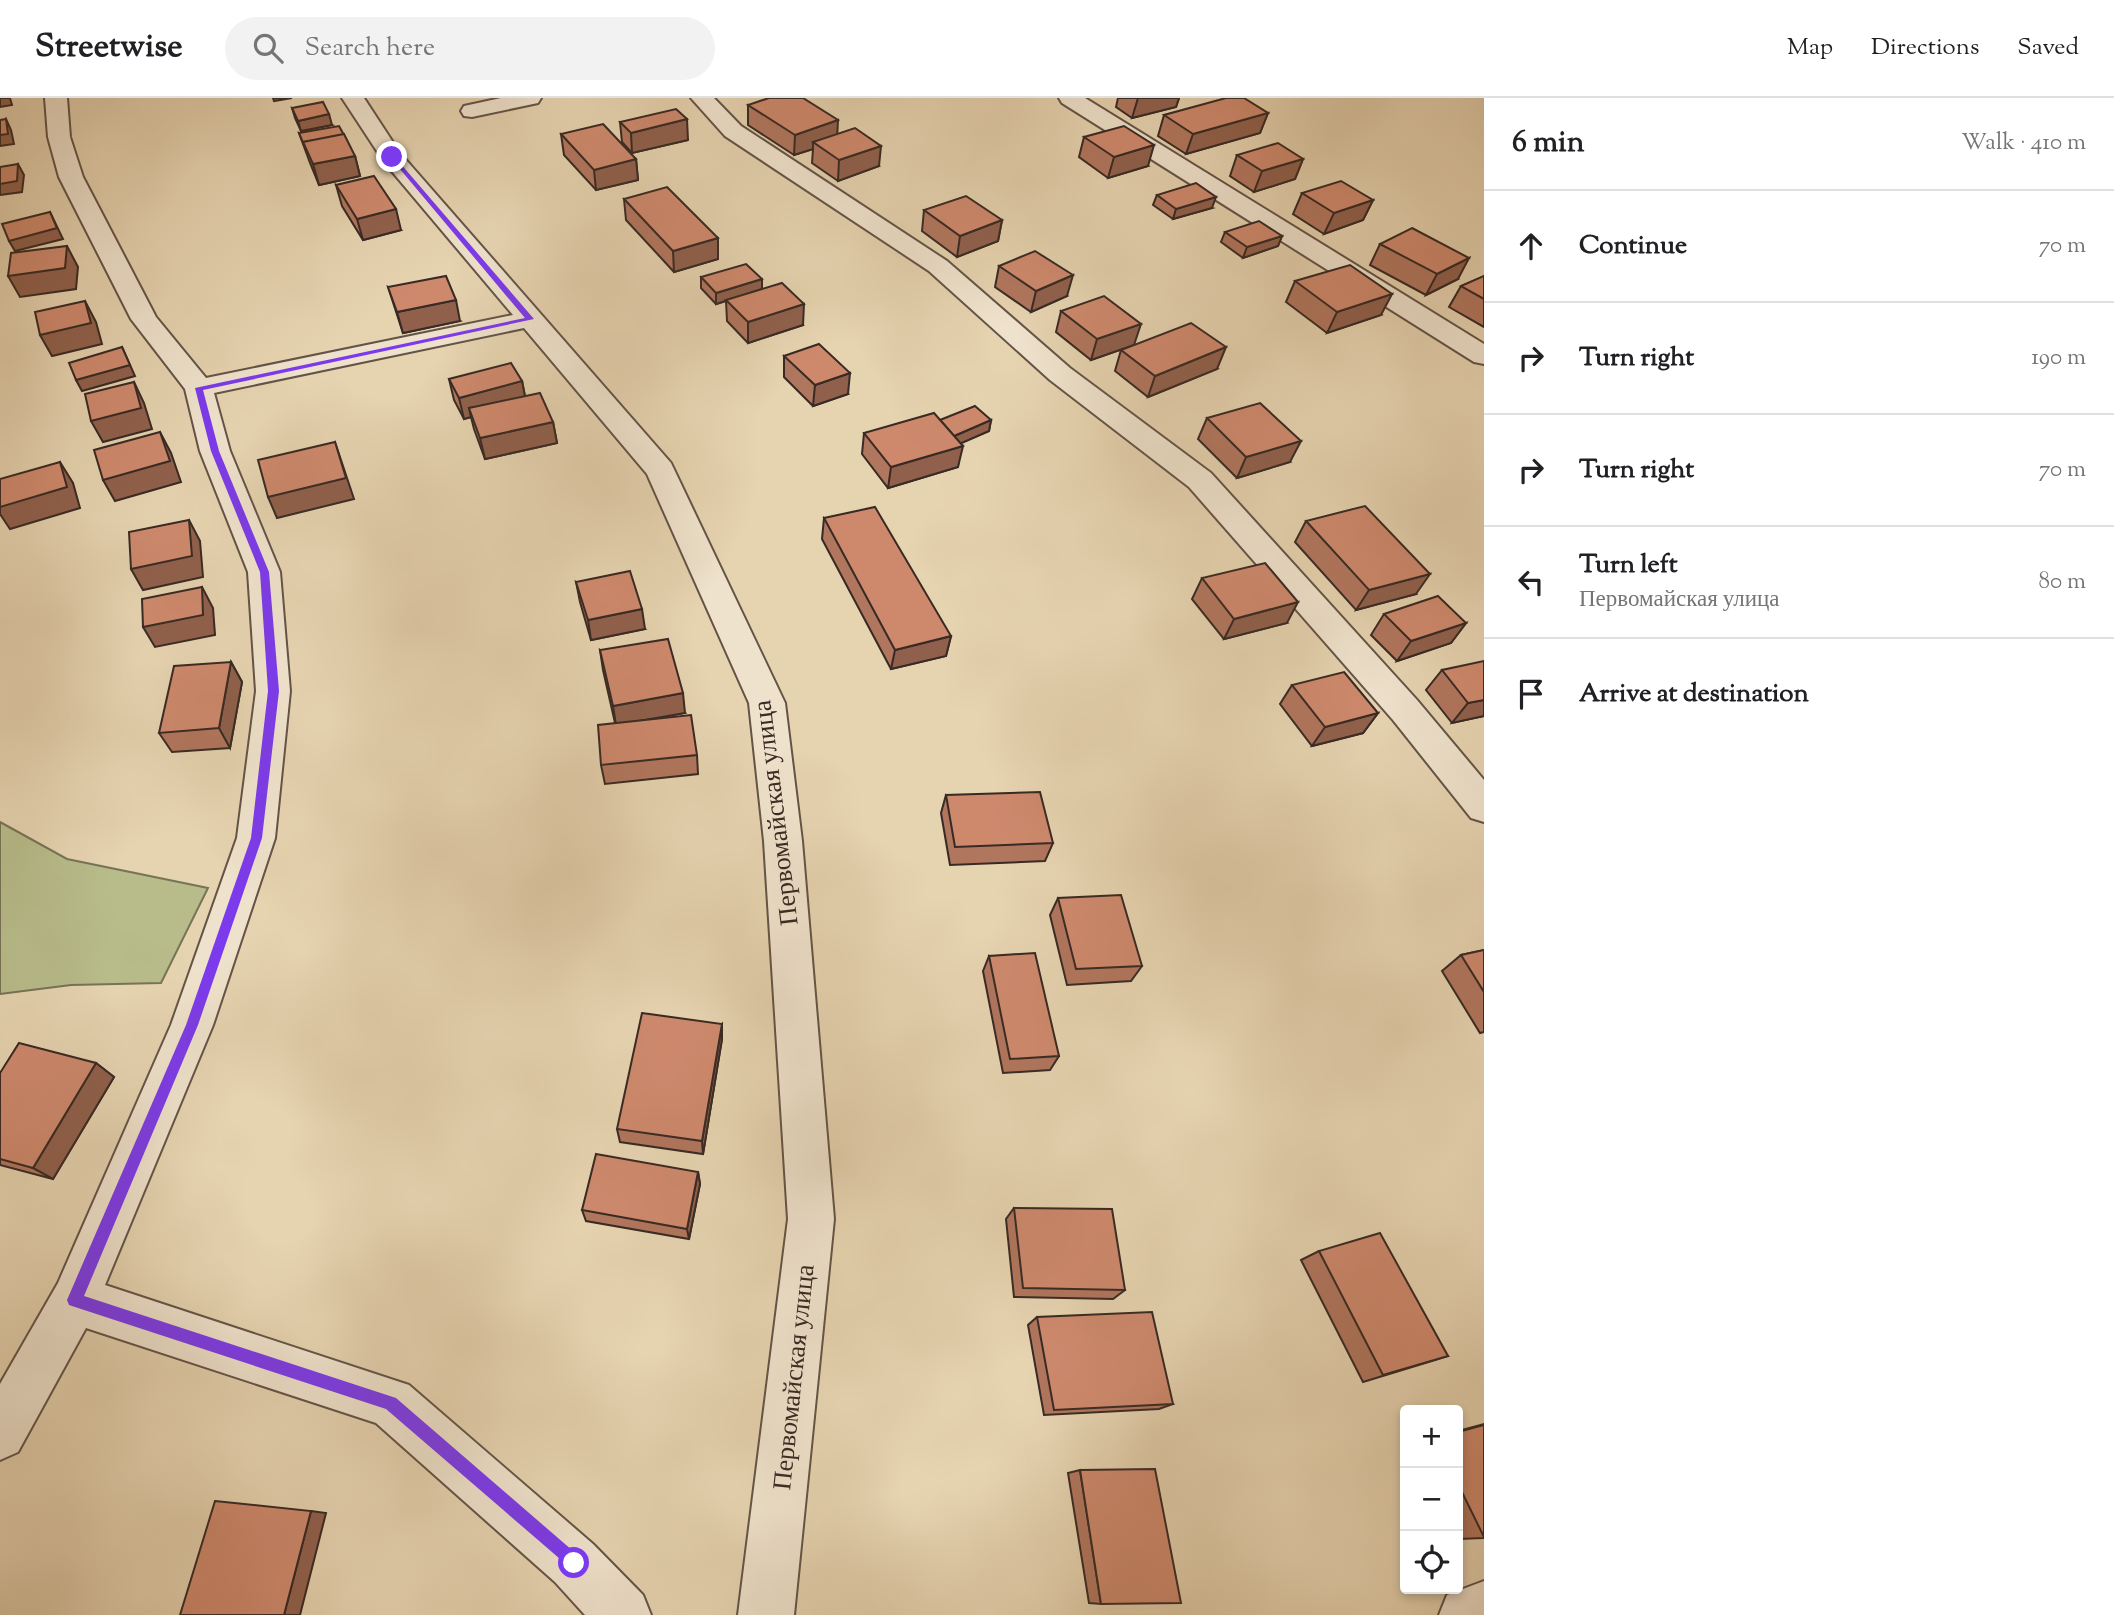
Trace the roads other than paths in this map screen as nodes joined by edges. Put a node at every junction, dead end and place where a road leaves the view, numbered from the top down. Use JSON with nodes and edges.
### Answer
{"nodes":[{"id":1,"x":56,"y":98,"type":"edge"},
{"id":2,"x":353,"y":98,"type":"edge"},
{"id":3,"x":530,"y":98,"type":"edge"},
{"id":4,"x":702,"y":98,"type":"edge"},
{"id":5,"x":1070,"y":98,"type":"edge"},
{"id":6,"x":472,"y":111,"type":"dead end"},
{"id":7,"x":530,"y":319,"type":"junction"},
{"id":8,"x":1484,"y":356,"type":"edge"},
{"id":9,"x":199,"y":388,"type":"junction"},
{"id":10,"x":1481,"y":797,"type":"edge"},
{"id":11,"x":75,"y":1300,"type":"junction"},
{"id":12,"x":0,"y":1434,"type":"edge"},
{"id":13,"x":1484,"y":1609,"type":"edge"},
{"id":14,"x":623,"y":1615,"type":"edge"},
{"id":15,"x":766,"y":1615,"type":"edge"},
{"id":16,"x":1467,"y":1615,"type":"edge"}],
"edges":[{"from":1,"to":9,"type":"street"},
{"from":2,"to":7,"type":"street","name":"Первомайская улица"},
{"from":3,"to":6,"type":"street"},
{"from":4,"to":10,"type":"street"},
{"from":5,"to":8,"type":"street"},
{"from":7,"to":9,"type":"street"},
{"from":7,"to":15,"type":"street","name":"Первомайская улица"},
{"from":9,"to":11,"type":"street"},
{"from":11,"to":12,"type":"street"},
{"from":11,"to":14,"type":"street"},
{"from":13,"to":16,"type":"street"}]}
